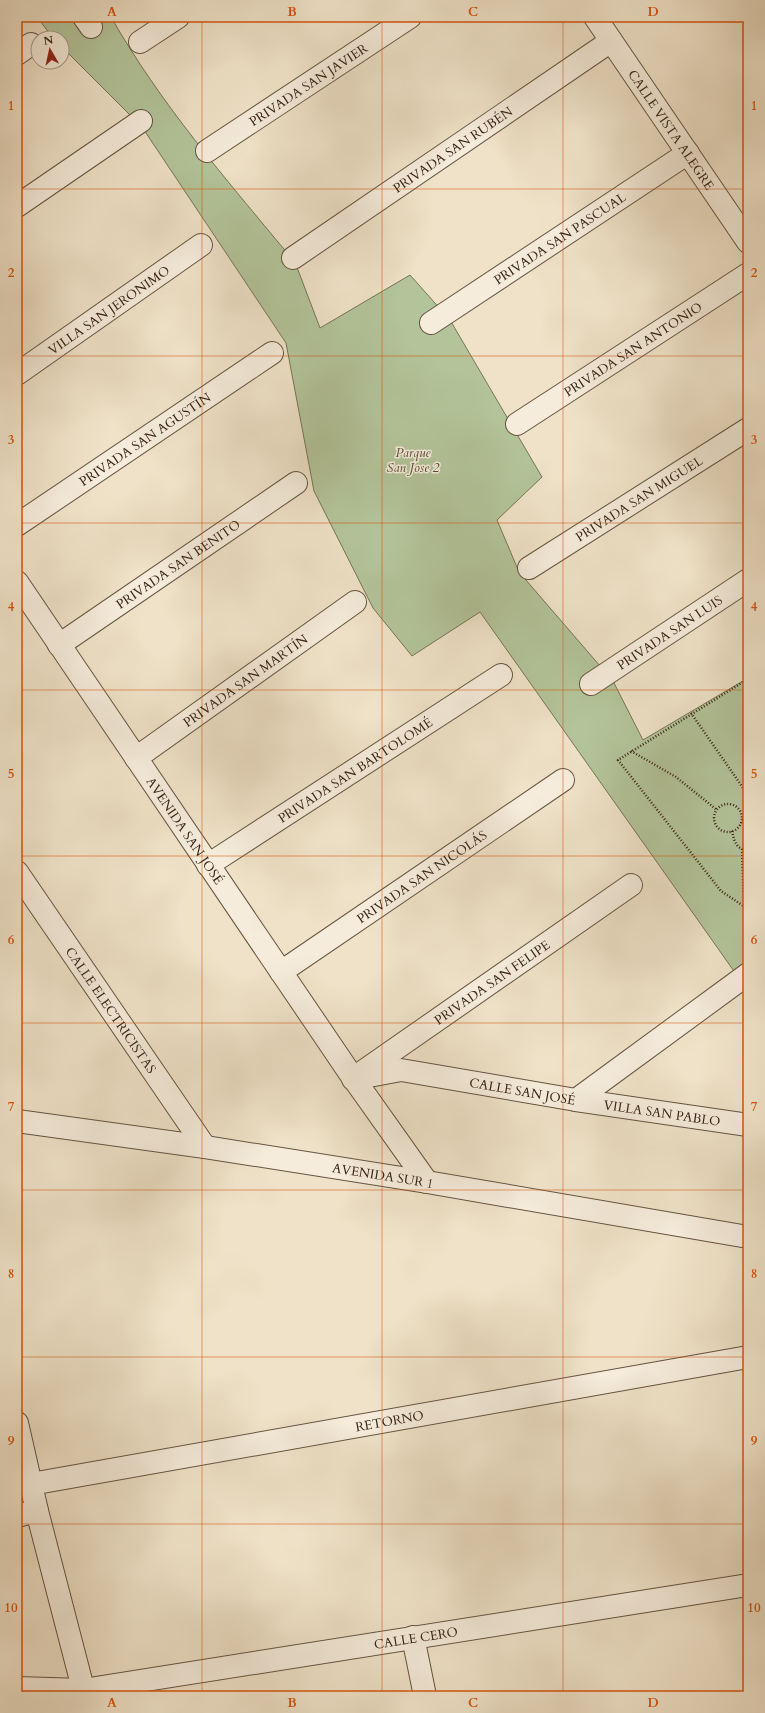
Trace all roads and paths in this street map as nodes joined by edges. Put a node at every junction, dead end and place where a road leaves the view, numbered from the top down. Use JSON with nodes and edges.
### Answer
{"nodes":[{"id":1,"x":178,"y":17,"type":"edge"},
{"id":2,"x":410,"y":17,"type":"edge"},
{"id":3,"x":595,"y":17,"type":"edge"},
{"id":4,"x":611,"y":40,"type":"junction"},
{"id":5,"x":140,"y":42,"type":"dead end"},
{"id":6,"x":142,"y":121,"type":"dead end"},
{"id":7,"x":207,"y":151,"type":"dead end"},
{"id":8,"x":688,"y":153,"type":"junction"},
{"id":9,"x":17,"y":206,"type":"edge"},
{"id":10,"x":748,"y":242,"type":"edge"},
{"id":11,"x":201,"y":246,"type":"dead end"},
{"id":12,"x":293,"y":258,"type":"dead end"},
{"id":13,"x":748,"y":274,"type":"edge"},
{"id":14,"x":431,"y":323,"type":"dead end"},
{"id":15,"x":272,"y":353,"type":"dead end"},
{"id":16,"x":17,"y":374,"type":"edge"},
{"id":17,"x":517,"y":424,"type":"dead end"},
{"id":18,"x":748,"y":429,"type":"edge"},
{"id":19,"x":296,"y":483,"type":"dead end"},
{"id":20,"x":17,"y":525,"type":"edge"},
{"id":21,"x":529,"y":568,"type":"dead end"},
{"id":22,"x":748,"y":580,"type":"edge"},
{"id":23,"x":17,"y":582,"type":"edge"},
{"id":24,"x":354,"y":602,"type":"dead end"},
{"id":25,"x":59,"y":645,"type":"junction"},
{"id":26,"x":501,"y":675,"type":"dead end"},
{"id":27,"x":748,"y":679,"type":"edge"},
{"id":28,"x":591,"y":684,"type":"dead end"},
{"id":29,"x":691,"y":713,"type":"junction"},
{"id":30,"x":631,"y":751,"type":"junction"},
{"id":31,"x":136,"y":758,"type":"junction"},
{"id":32,"x":563,"y":780,"type":"dead end"},
{"id":33,"x":748,"y":796,"type":"edge"},
{"id":34,"x":717,"y":810,"type":"junction"},
{"id":35,"x":748,"y":819,"type":"edge"},
{"id":36,"x":742,"y":820,"type":"junction"},
{"id":37,"x":732,"y":831,"type":"junction"},
{"id":38,"x":742,"y":849,"type":"junction"},
{"id":39,"x":748,"y":849,"type":"edge"},
{"id":40,"x":208,"y":865,"type":"junction"},
{"id":41,"x":17,"y":872,"type":"edge"},
{"id":42,"x":631,"y":885,"type":"dead end"},
{"id":43,"x":744,"y":907,"type":"junction"},
{"id":44,"x":748,"y":909,"type":"edge"},
{"id":45,"x":281,"y":972,"type":"junction"},
{"id":46,"x":748,"y":974,"type":"edge"},
{"id":47,"x":353,"y":1079,"type":"junction"},
{"id":48,"x":576,"y":1100,"type":"junction"},
{"id":49,"x":17,"y":1120,"type":"edge"},
{"id":50,"x":748,"y":1125,"type":"edge"},
{"id":51,"x":205,"y":1147,"type":"junction"},
{"id":52,"x":427,"y":1182,"type":"junction"},
{"id":53,"x":748,"y":1237,"type":"edge"},
{"id":54,"x":748,"y":1358,"type":"edge"},
{"id":55,"x":17,"y":1423,"type":"edge"},
{"id":56,"x":31,"y":1484,"type":"junction"},
{"id":57,"x":27,"y":1514,"type":"edge"},
{"id":58,"x":748,"y":1585,"type":"edge"},
{"id":59,"x":413,"y":1637,"type":"junction"},
{"id":60,"x":17,"y":1688,"type":"edge"},
{"id":61,"x":84,"y":1693,"type":"edge"},
{"id":62,"x":425,"y":1696,"type":"edge"}],
"edges":[{"from":1,"to":5,"type":"street"},
{"from":2,"to":7,"type":"street","name":"PRIVADA SAN JAVIER"},
{"from":3,"to":4,"type":"street","name":"CALLE VISTA ALEGRE"},
{"from":4,"to":8,"type":"street","name":"CALLE VISTA ALEGRE"},
{"from":4,"to":12,"type":"street","name":"PRIVADA SAN RUBÉN"},
{"from":6,"to":9,"type":"street"},
{"from":8,"to":10,"type":"street","name":"CALLE VISTA ALEGRE"},
{"from":8,"to":14,"type":"street","name":"PRIVADA SAN PASCUAL"},
{"from":11,"to":16,"type":"street","name":"VILLA SAN JERONIMO"},
{"from":13,"to":17,"type":"street","name":"PRIVADA SAN ANTONIO"},
{"from":15,"to":20,"type":"street","name":"PRIVADA SAN AGUSTÍN"},
{"from":18,"to":21,"type":"street","name":"PRIVADA SAN MIGUEL"},
{"from":19,"to":25,"type":"street","name":"PRIVADA SAN BENITO"},
{"from":22,"to":28,"type":"street","name":"PRIVADA SAN LUIS"},
{"from":23,"to":25,"type":"street","name":"AVENIDA SAN JOSÉ"},
{"from":24,"to":31,"type":"street","name":"PRIVADA SAN MARTÍN"},
{"from":25,"to":31,"type":"street","name":"AVENIDA SAN JOSÉ"},
{"from":26,"to":40,"type":"street","name":"PRIVADA SAN BARTOLOMÉ"},
{"from":27,"to":29,"type":"path"},
{"from":29,"to":30,"type":"path"},
{"from":29,"to":33,"type":"path"},
{"from":30,"to":34,"type":"path"},
{"from":30,"to":43,"type":"path"},
{"from":31,"to":40,"type":"street","name":"AVENIDA SAN JOSÉ"},
{"from":32,"to":45,"type":"street","name":"PRIVADA SAN NICOLÁS"},
{"from":34,"to":36,"type":"path"},
{"from":34,"to":37,"type":"path"},
{"from":35,"to":36,"type":"path"},
{"from":36,"to":37,"type":"path"},
{"from":37,"to":38,"type":"path"},
{"from":38,"to":39,"type":"path"},
{"from":38,"to":43,"type":"path"},
{"from":40,"to":45,"type":"street","name":"AVENIDA SAN JOSÉ"},
{"from":41,"to":51,"type":"street","name":"CALLE ELECTRICISTAS"},
{"from":42,"to":47,"type":"street","name":"PRIVADA SAN FELIPE"},
{"from":43,"to":44,"type":"path"},
{"from":45,"to":47,"type":"street","name":"AVENIDA SAN JOSÉ"},
{"from":46,"to":48,"type":"street","name":"CALLE SAN JOSÉ"},
{"from":47,"to":48,"type":"street","name":"CALLE SAN JOSÉ"},
{"from":47,"to":52,"type":"street","name":"AVENIDA SAN JOSÉ"},
{"from":48,"to":50,"type":"street","name":"VILLA SAN PABLO"},
{"from":49,"to":51,"type":"street","name":"AVENIDA SUR 1"},
{"from":51,"to":52,"type":"street","name":"AVENIDA SUR 1"},
{"from":52,"to":53,"type":"street","name":"AVENIDA SUR 1"},
{"from":54,"to":56,"type":"street","name":"RETORNO"},
{"from":55,"to":56,"type":"street"},
{"from":56,"to":57,"type":"street"},
{"from":57,"to":61,"type":"street"},
{"from":58,"to":59,"type":"street","name":"CALLE CERO"},
{"from":59,"to":61,"type":"street","name":"CALLE CERO"},
{"from":59,"to":62,"type":"street"},
{"from":60,"to":61,"type":"street","name":"CALLE CERO"}]}
